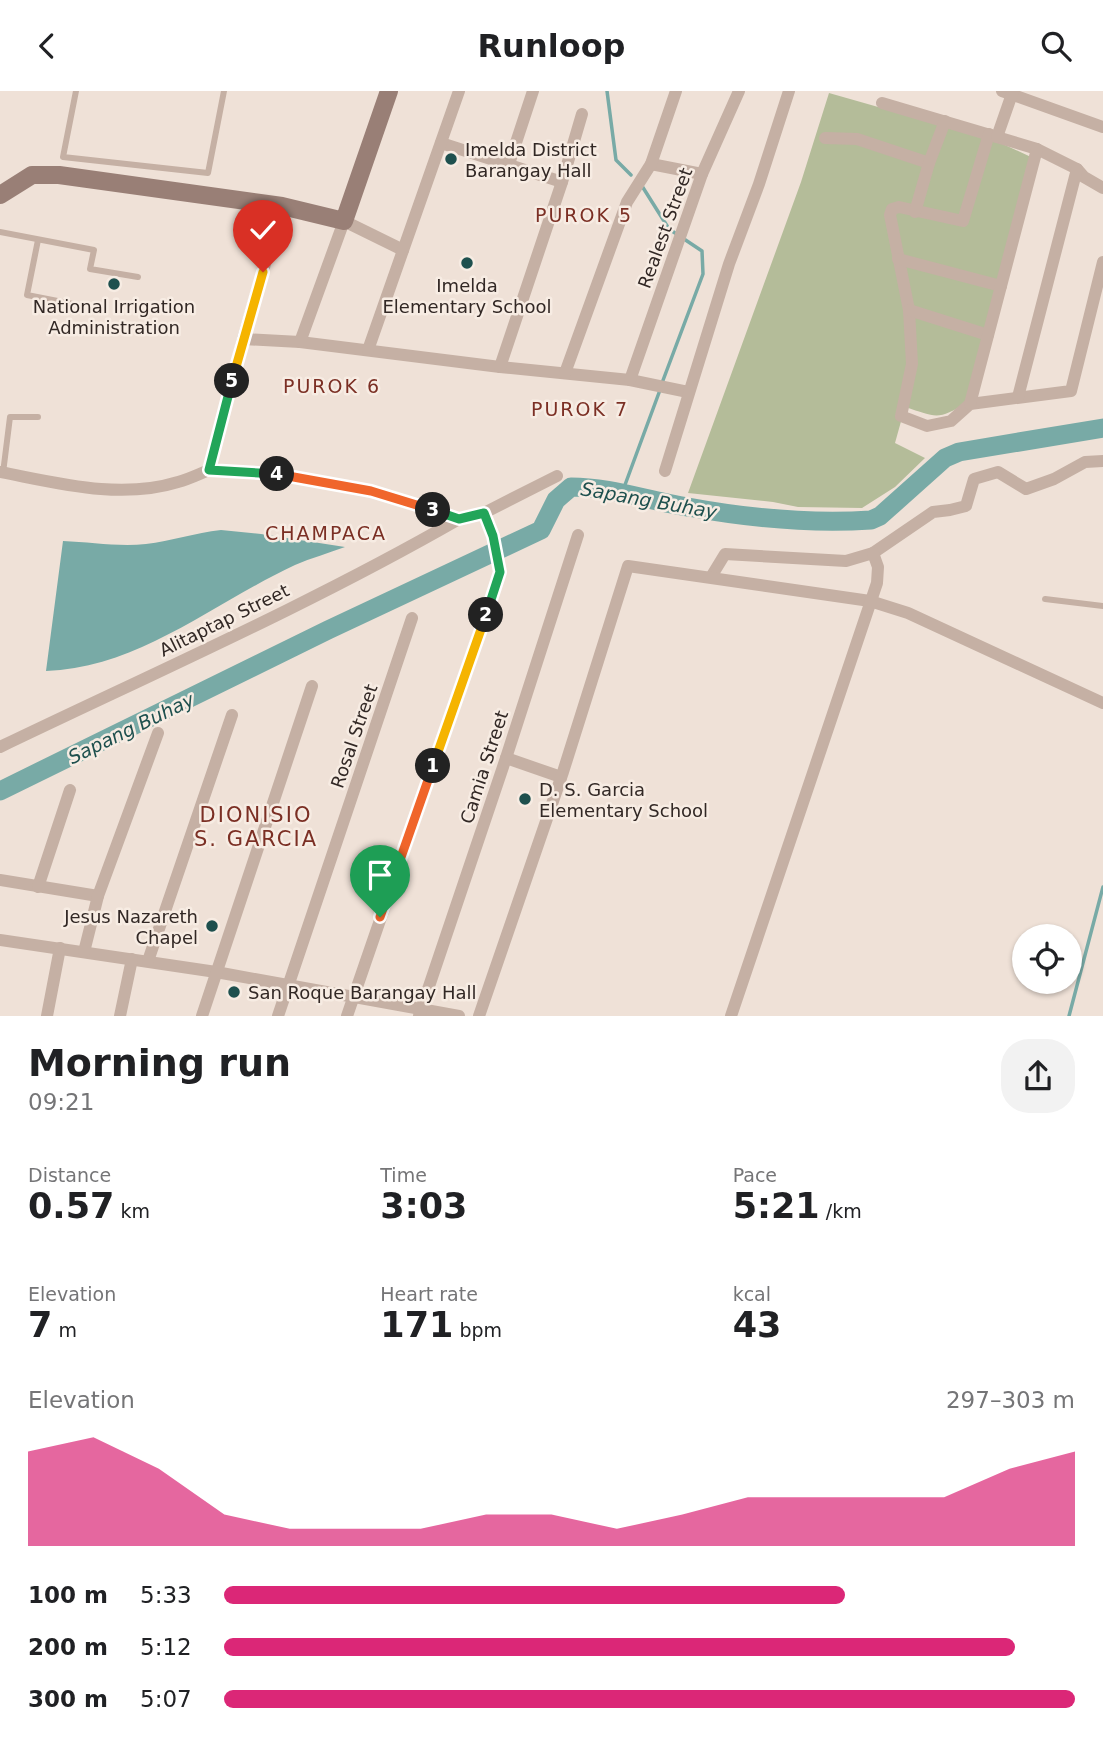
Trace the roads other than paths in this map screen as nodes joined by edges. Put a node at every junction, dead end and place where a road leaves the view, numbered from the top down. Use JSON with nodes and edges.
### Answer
{"nodes":[{"id":1,"x":76,"y":91,"type":"edge"},
{"id":2,"x":224,"y":91,"type":"edge"},
{"id":3,"x":389,"y":91,"type":"edge"},
{"id":4,"x":459,"y":91,"type":"edge"},
{"id":5,"x":533,"y":91,"type":"edge"},
{"id":6,"x":676,"y":91,"type":"edge"},
{"id":7,"x":739,"y":91,"type":"edge"},
{"id":8,"x":789,"y":91,"type":"edge"},
{"id":9,"x":1009,"y":92,"type":"edge"},
{"id":10,"x":882,"y":103,"type":"dead end"},
{"id":11,"x":583,"y":114,"type":"dead end"},
{"id":12,"x":944,"y":121,"type":"junction"},
{"id":13,"x":1103,"y":127,"type":"edge"},
{"id":14,"x":993,"y":136,"type":"junction"},
{"id":15,"x":825,"y":138,"type":"dead end"},
{"id":16,"x":441,"y":143,"type":"junction"},
{"id":17,"x":1037,"y":149,"type":"junction"},
{"id":18,"x":651,"y":163,"type":"junction"},
{"id":19,"x":929,"y":163,"type":"junction"},
{"id":20,"x":509,"y":164,"type":"junction"},
{"id":21,"x":1077,"y":169,"type":"junction"},
{"id":22,"x":702,"y":174,"type":"junction"},
{"id":23,"x":562,"y":182,"type":"junction"},
{"id":24,"x":1103,"y":188,"type":"edge"},
{"id":25,"x":0,"y":195,"type":"edge"},
{"id":26,"x":282,"y":206,"type":"junction"},
{"id":27,"x":915,"y":212,"type":"junction"},
{"id":28,"x":344,"y":221,"type":"junction"},
{"id":29,"x":0,"y":232,"type":"edge"},
{"id":30,"x":38,"y":240,"type":"junction"},
{"id":31,"x":403,"y":250,"type":"junction"},
{"id":32,"x":898,"y":259,"type":"junction"},
{"id":33,"x":1103,"y":262,"type":"edge"},
{"id":34,"x":138,"y":277,"type":"dead end"},
{"id":35,"x":1001,"y":286,"type":"junction"},
{"id":36,"x":78,"y":305,"type":"dead end"},
{"id":37,"x":909,"y":310,"type":"junction"},
{"id":38,"x":988,"y":335,"type":"junction"},
{"id":39,"x":243,"y":338,"type":"junction"},
{"id":40,"x":300,"y":342,"type":"junction"},
{"id":41,"x":368,"y":350,"type":"junction"},
{"id":42,"x":500,"y":367,"type":"junction"},
{"id":43,"x":565,"y":373,"type":"junction"},
{"id":44,"x":630,"y":380,"type":"junction"},
{"id":45,"x":688,"y":392,"type":"junction"},
{"id":46,"x":1018,"y":397,"type":"junction"},
{"id":47,"x":970,"y":404,"type":"junction"},
{"id":48,"x":38,"y":417,"type":"dead end"},
{"id":49,"x":1103,"y":461,"type":"edge"},
{"id":50,"x":209,"y":470,"type":"junction"},
{"id":51,"x":665,"y":471,"type":"dead end"},
{"id":52,"x":2,"y":472,"type":"edge"},
{"id":53,"x":557,"y":476,"type":"dead end"},
{"id":54,"x":484,"y":513,"type":"junction"},
{"id":55,"x":459,"y":519,"type":"junction"},
{"id":56,"x":578,"y":535,"type":"dead end"},
{"id":57,"x":873,"y":553,"type":"junction"},
{"id":58,"x":711,"y":577,"type":"junction"},
{"id":59,"x":1045,"y":599,"type":"dead end"},
{"id":60,"x":870,"y":601,"type":"junction"},
{"id":61,"x":1103,"y":606,"type":"edge"},
{"id":62,"x":412,"y":618,"type":"dead end"},
{"id":63,"x":312,"y":686,"type":"dead end"},
{"id":64,"x":1103,"y":703,"type":"edge"},
{"id":65,"x":232,"y":715,"type":"dead end"},
{"id":66,"x":158,"y":733,"type":"dead end"},
{"id":67,"x":0,"y":747,"type":"edge"},
{"id":68,"x":506,"y":758,"type":"junction"},
{"id":69,"x":561,"y":777,"type":"junction"},
{"id":70,"x":70,"y":790,"type":"dead end"},
{"id":71,"x":0,"y":880,"type":"edge"},
{"id":72,"x":38,"y":887,"type":"junction"},
{"id":73,"x":98,"y":896,"type":"junction"},
{"id":74,"x":0,"y":940,"type":"edge"},
{"id":75,"x":60,"y":948,"type":"junction"},
{"id":76,"x":84,"y":952,"type":"junction"},
{"id":77,"x":132,"y":959,"type":"junction"},
{"id":78,"x":148,"y":961,"type":"junction"},
{"id":79,"x":216,"y":972,"type":"junction"},
{"id":80,"x":288,"y":985,"type":"junction"},
{"id":81,"x":352,"y":997,"type":"junction"},
{"id":82,"x":420,"y":1012,"type":"edge"},
{"id":83,"x":47,"y":1016,"type":"edge"},
{"id":84,"x":121,"y":1016,"type":"edge"},
{"id":85,"x":202,"y":1016,"type":"edge"},
{"id":86,"x":278,"y":1016,"type":"edge"},
{"id":87,"x":347,"y":1016,"type":"edge"},
{"id":88,"x":459,"y":1016,"type":"edge"},
{"id":89,"x":479,"y":1016,"type":"edge"},
{"id":90,"x":731,"y":1016,"type":"edge"}],
"edges":[{"from":1,"to":2,"type":"lane"},
{"from":3,"to":28,"type":"street"},
{"from":4,"to":16,"type":"street"},
{"from":5,"to":20,"type":"street"},
{"from":6,"to":18,"type":"street"},
{"from":7,"to":22,"type":"street","name":"Realest Street"},
{"from":8,"to":45,"type":"street"},
{"from":9,"to":13,"type":"street"},
{"from":9,"to":14,"type":"street"},
{"from":10,"to":12,"type":"street"},
{"from":11,"to":23,"type":"street"},
{"from":12,"to":14,"type":"street"},
{"from":12,"to":19,"type":"street"},
{"from":14,"to":17,"type":"street"},
{"from":14,"to":27,"type":"street"},
{"from":15,"to":19,"type":"street"},
{"from":16,"to":20,"type":"street"},
{"from":16,"to":31,"type":"street"},
{"from":17,"to":21,"type":"street"},
{"from":17,"to":35,"type":"street"},
{"from":18,"to":22,"type":"street"},
{"from":18,"to":43,"type":"street"},
{"from":19,"to":27,"type":"street"},
{"from":20,"to":23,"type":"street"},
{"from":21,"to":24,"type":"street"},
{"from":21,"to":46,"type":"street"},
{"from":22,"to":44,"type":"street","name":"Realest Street"},
{"from":23,"to":42,"type":"street"},
{"from":25,"to":26,"type":"street"},
{"from":26,"to":28,"type":"street"},
{"from":26,"to":39,"type":"street"},
{"from":27,"to":32,"type":"street"},
{"from":28,"to":31,"type":"street"},
{"from":28,"to":40,"type":"street"},
{"from":29,"to":30,"type":"lane"},
{"from":30,"to":34,"type":"lane"},
{"from":30,"to":36,"type":"lane"},
{"from":31,"to":41,"type":"street"},
{"from":32,"to":35,"type":"street"},
{"from":32,"to":37,"type":"street"},
{"from":33,"to":46,"type":"street"},
{"from":35,"to":38,"type":"street"},
{"from":37,"to":38,"type":"street"},
{"from":37,"to":47,"type":"street"},
{"from":38,"to":47,"type":"street"},
{"from":39,"to":40,"type":"street"},
{"from":39,"to":50,"type":"street"},
{"from":40,"to":41,"type":"street"},
{"from":41,"to":42,"type":"street"},
{"from":42,"to":43,"type":"street"},
{"from":43,"to":44,"type":"street"},
{"from":44,"to":45,"type":"street"},
{"from":45,"to":51,"type":"street"},
{"from":46,"to":47,"type":"street"},
{"from":48,"to":52,"type":"lane"},
{"from":49,"to":57,"type":"street"},
{"from":50,"to":52,"type":"street"},
{"from":50,"to":55,"type":"street"},
{"from":53,"to":54,"type":"street","name":"Alitaptap Street"},
{"from":54,"to":55,"type":"street","name":"Alitaptap Street"},
{"from":54,"to":81,"type":"street"},
{"from":55,"to":67,"type":"street","name":"Alitaptap Street"},
{"from":56,"to":68,"type":"street","name":"Camia Street"},
{"from":57,"to":58,"type":"street"},
{"from":57,"to":60,"type":"street"},
{"from":58,"to":60,"type":"street"},
{"from":58,"to":69,"type":"street"},
{"from":59,"to":61,"type":"lane"},
{"from":60,"to":64,"type":"street"},
{"from":60,"to":90,"type":"street"},
{"from":62,"to":80,"type":"street","name":"Rosal Street"},
{"from":63,"to":79,"type":"street"},
{"from":65,"to":78,"type":"street"},
{"from":66,"to":73,"type":"street"},
{"from":68,"to":69,"type":"street"},
{"from":68,"to":82,"type":"street","name":"Camia Street"},
{"from":69,"to":89,"type":"street"},
{"from":70,"to":72,"type":"street"},
{"from":71,"to":72,"type":"street"},
{"from":72,"to":73,"type":"street"},
{"from":73,"to":76,"type":"street"},
{"from":74,"to":75,"type":"street"},
{"from":75,"to":76,"type":"street"},
{"from":75,"to":83,"type":"street"},
{"from":76,"to":77,"type":"street"},
{"from":77,"to":78,"type":"street"},
{"from":77,"to":84,"type":"street"},
{"from":78,"to":79,"type":"street"},
{"from":79,"to":80,"type":"street"},
{"from":79,"to":85,"type":"street"},
{"from":80,"to":81,"type":"street"},
{"from":80,"to":86,"type":"street","name":"Rosal Street"},
{"from":81,"to":82,"type":"street"},
{"from":81,"to":87,"type":"street"},
{"from":82,"to":88,"type":"street"}]}
